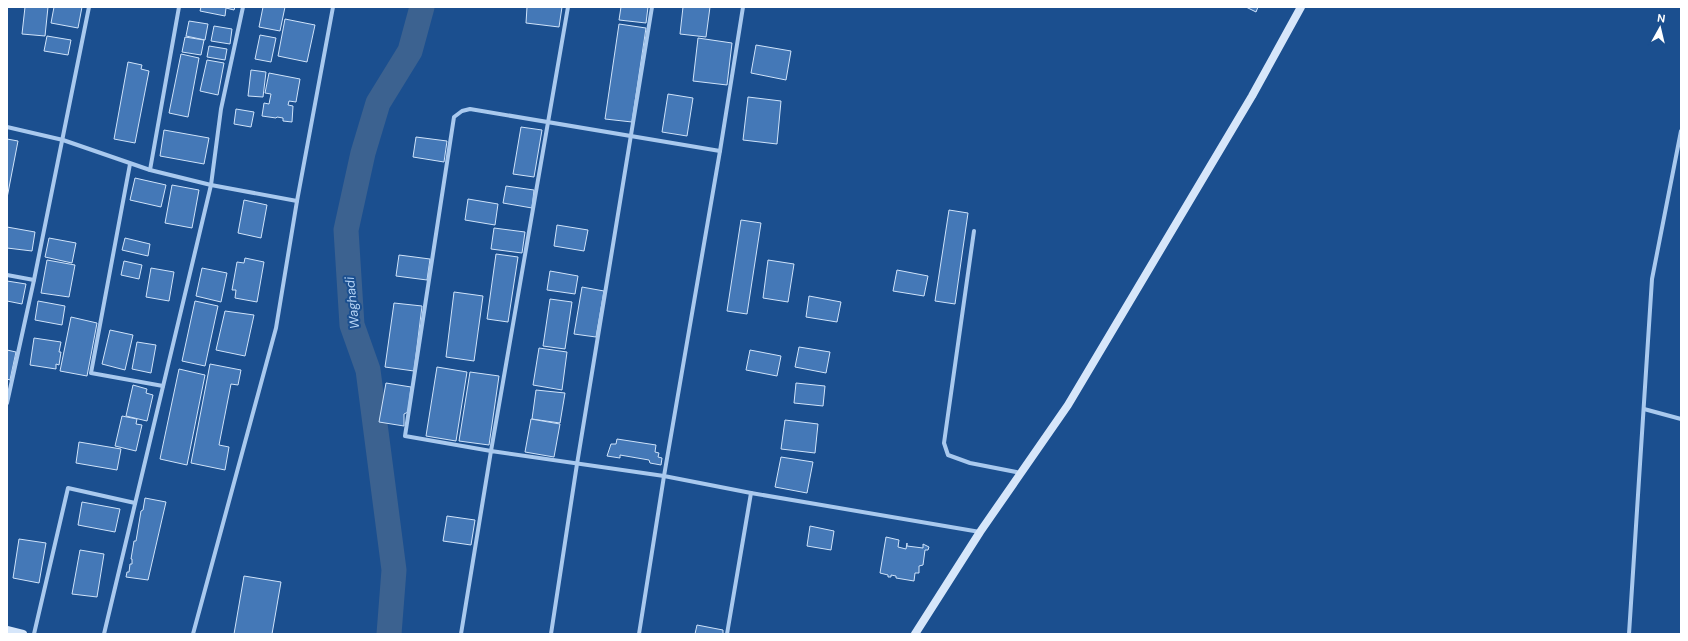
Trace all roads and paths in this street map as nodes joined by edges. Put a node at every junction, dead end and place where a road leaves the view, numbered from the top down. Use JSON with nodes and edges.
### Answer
{"nodes":[{"id":1,"x":89,"y":7,"type":"edge"},
{"id":2,"x":179,"y":7,"type":"edge"},
{"id":3,"x":243,"y":7,"type":"edge"},
{"id":4,"x":333,"y":7,"type":"edge"},
{"id":5,"x":568,"y":7,"type":"edge"},
{"id":6,"x":652,"y":7,"type":"edge"},
{"id":7,"x":743,"y":7,"type":"edge"},
{"id":8,"x":1301,"y":7,"type":"edge"},
{"id":9,"x":547,"y":123,"type":"junction"},
{"id":10,"x":7,"y":127,"type":"edge"},
{"id":11,"x":1681,"y":131,"type":"edge"},
{"id":12,"x":632,"y":137,"type":"junction"},
{"id":13,"x":63,"y":140,"type":"junction"},
{"id":14,"x":720,"y":151,"type":"junction"},
{"id":15,"x":130,"y":164,"type":"junction"},
{"id":16,"x":150,"y":170,"type":"junction"},
{"id":17,"x":211,"y":185,"type":"junction"},
{"id":18,"x":297,"y":201,"type":"junction"},
{"id":19,"x":974,"y":231,"type":"dead end"},
{"id":20,"x":7,"y":275,"type":"edge"},
{"id":21,"x":34,"y":280,"type":"junction"},
{"id":22,"x":163,"y":386,"type":"junction"},
{"id":23,"x":7,"y":403,"type":"edge"},
{"id":24,"x":1644,"y":409,"type":"junction"},
{"id":25,"x":1681,"y":419,"type":"edge"},
{"id":26,"x":491,"y":450,"type":"junction"},
{"id":27,"x":577,"y":464,"type":"junction"},
{"id":28,"x":1021,"y":473,"type":"junction"},
{"id":29,"x":664,"y":476,"type":"junction"},
{"id":30,"x":752,"y":493,"type":"junction"},
{"id":31,"x":135,"y":503,"type":"junction"},
{"id":32,"x":980,"y":532,"type":"junction"},
{"id":33,"x":7,"y":630,"type":"edge"},
{"id":34,"x":24,"y":634,"type":"edge"},
{"id":35,"x":34,"y":634,"type":"edge"},
{"id":36,"x":104,"y":634,"type":"edge"},
{"id":37,"x":193,"y":634,"type":"edge"},
{"id":38,"x":461,"y":634,"type":"edge"},
{"id":39,"x":551,"y":634,"type":"edge"},
{"id":40,"x":640,"y":634,"type":"edge"},
{"id":41,"x":727,"y":634,"type":"edge"},
{"id":42,"x":915,"y":634,"type":"edge"},
{"id":43,"x":1629,"y":634,"type":"edge"}],
"edges":[{"from":1,"to":13,"type":"street"},
{"from":2,"to":16,"type":"street"},
{"from":3,"to":17,"type":"street"},
{"from":4,"to":18,"type":"street"},
{"from":5,"to":9,"type":"street"},
{"from":6,"to":12,"type":"street"},
{"from":7,"to":14,"type":"street"},
{"from":8,"to":28,"type":"street"},
{"from":9,"to":12,"type":"street"},
{"from":9,"to":26,"type":"street"},
{"from":9,"to":26,"type":"street"},
{"from":10,"to":13,"type":"street"},
{"from":11,"to":24,"type":"street"},
{"from":12,"to":14,"type":"street"},
{"from":12,"to":27,"type":"street"},
{"from":13,"to":15,"type":"street"},
{"from":13,"to":21,"type":"street"},
{"from":14,"to":29,"type":"street"},
{"from":15,"to":16,"type":"street"},
{"from":15,"to":22,"type":"street"},
{"from":16,"to":17,"type":"street"},
{"from":17,"to":18,"type":"street"},
{"from":17,"to":22,"type":"street"},
{"from":18,"to":37,"type":"street"},
{"from":19,"to":28,"type":"street"},
{"from":20,"to":21,"type":"street"},
{"from":21,"to":23,"type":"street"},
{"from":22,"to":31,"type":"street"},
{"from":24,"to":25,"type":"street"},
{"from":24,"to":43,"type":"street"},
{"from":26,"to":27,"type":"street"},
{"from":26,"to":38,"type":"street"},
{"from":27,"to":29,"type":"street"},
{"from":27,"to":39,"type":"street"},
{"from":28,"to":32,"type":"street"},
{"from":29,"to":30,"type":"street"},
{"from":29,"to":40,"type":"street"},
{"from":30,"to":32,"type":"street"},
{"from":30,"to":41,"type":"street"},
{"from":31,"to":35,"type":"street"},
{"from":31,"to":36,"type":"street"},
{"from":32,"to":42,"type":"street"},
{"from":33,"to":34,"type":"street"}]}
